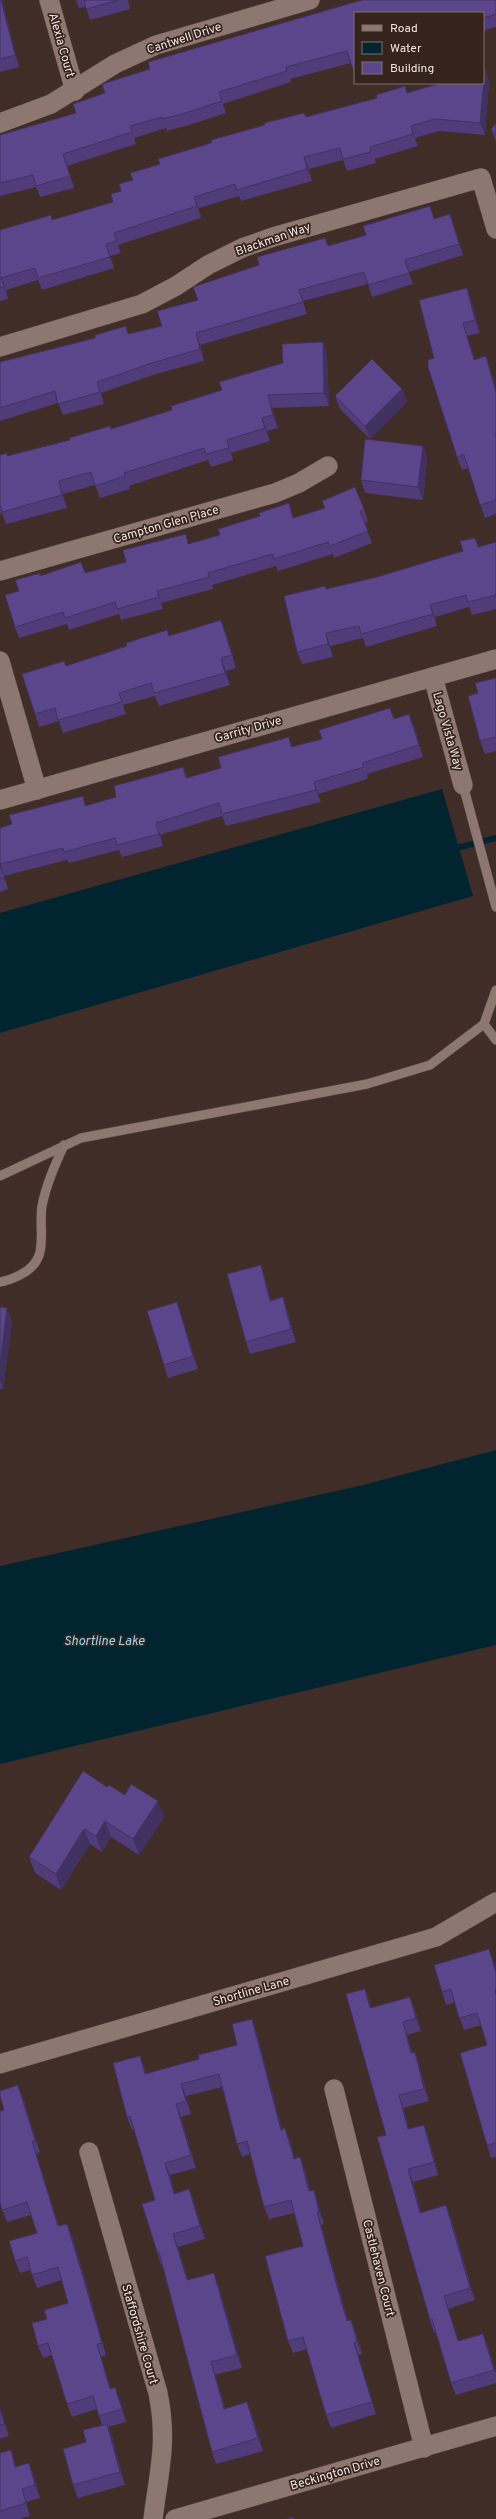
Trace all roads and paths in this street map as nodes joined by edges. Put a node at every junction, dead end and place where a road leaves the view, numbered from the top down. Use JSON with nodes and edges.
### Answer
{"nodes":[{"id":1,"x":49,"y":0,"type":"edge"},
{"id":2,"x":310,"y":0,"type":"edge"},
{"id":3,"x":278,"y":4,"type":"edge"},
{"id":4,"x":75,"y":90,"type":"junction"},
{"id":5,"x":0,"y":123,"type":"edge"},
{"id":6,"x":496,"y":229,"type":"edge"},
{"id":7,"x":0,"y":347,"type":"edge"},
{"id":8,"x":328,"y":466,"type":"dead end"},
{"id":9,"x":0,"y":571,"type":"edge"},
{"id":10,"x":496,"y":659,"type":"edge"},
{"id":11,"x":0,"y":661,"type":"edge"},
{"id":12,"x":433,"y":677,"type":"junction"},
{"id":13,"x":463,"y":785,"type":"joint"},
{"id":14,"x":37,"y":790,"type":"junction"},
{"id":15,"x":0,"y":800,"type":"edge"},
{"id":16,"x":496,"y":907,"type":"edge"},
{"id":17,"x":496,"y":990,"type":"edge"},
{"id":18,"x":484,"y":1024,"type":"junction"},
{"id":19,"x":496,"y":1040,"type":"edge"},
{"id":20,"x":64,"y":1145,"type":"junction"},
{"id":21,"x":0,"y":1176,"type":"edge"},
{"id":22,"x":0,"y":1282,"type":"edge"},
{"id":23,"x":496,"y":1902,"type":"edge"},
{"id":24,"x":0,"y":2064,"type":"edge"},
{"id":25,"x":334,"y":2088,"type":"dead end"},
{"id":26,"x":89,"y":2152,"type":"dead end"},
{"id":27,"x":496,"y":2426,"type":"edge"},
{"id":28,"x":424,"y":2448,"type":"junction"},
{"id":29,"x":153,"y":2519,"type":"edge"},
{"id":30,"x":175,"y":2519,"type":"edge"}],
"edges":[{"from":1,"to":4,"type":"street","name":"Alexia Court"},
{"from":2,"to":3,"type":"street","name":"Cantwell Drive"},
{"from":3,"to":4,"type":"street","name":"Cantwell Drive"},
{"from":4,"to":5,"type":"street","name":"Cantwell Drive"},
{"from":6,"to":7,"type":"street","name":"Blackman Way"},
{"from":8,"to":9,"type":"street","name":"Campton Glen Place"},
{"from":10,"to":12,"type":"street","name":"Garrity Drive"},
{"from":11,"to":14,"type":"street"},
{"from":12,"to":13,"type":"street","name":"Lago Vista Way"},
{"from":12,"to":14,"type":"street","name":"Garrity Drive"},
{"from":13,"to":16,"type":"lane"},
{"from":14,"to":15,"type":"street","name":"Garrity Drive"},
{"from":17,"to":18,"type":"lane"},
{"from":18,"to":19,"type":"lane"},
{"from":18,"to":20,"type":"lane"},
{"from":20,"to":21,"type":"lane"},
{"from":20,"to":22,"type":"lane"},
{"from":23,"to":24,"type":"street","name":"Shortline Lane"},
{"from":25,"to":28,"type":"street","name":"Castlehaven Court"},
{"from":26,"to":29,"type":"street","name":"Staffordshire Court"},
{"from":27,"to":28,"type":"street","name":"Beckington Drive"},
{"from":28,"to":30,"type":"street","name":"Beckington Drive"}]}
